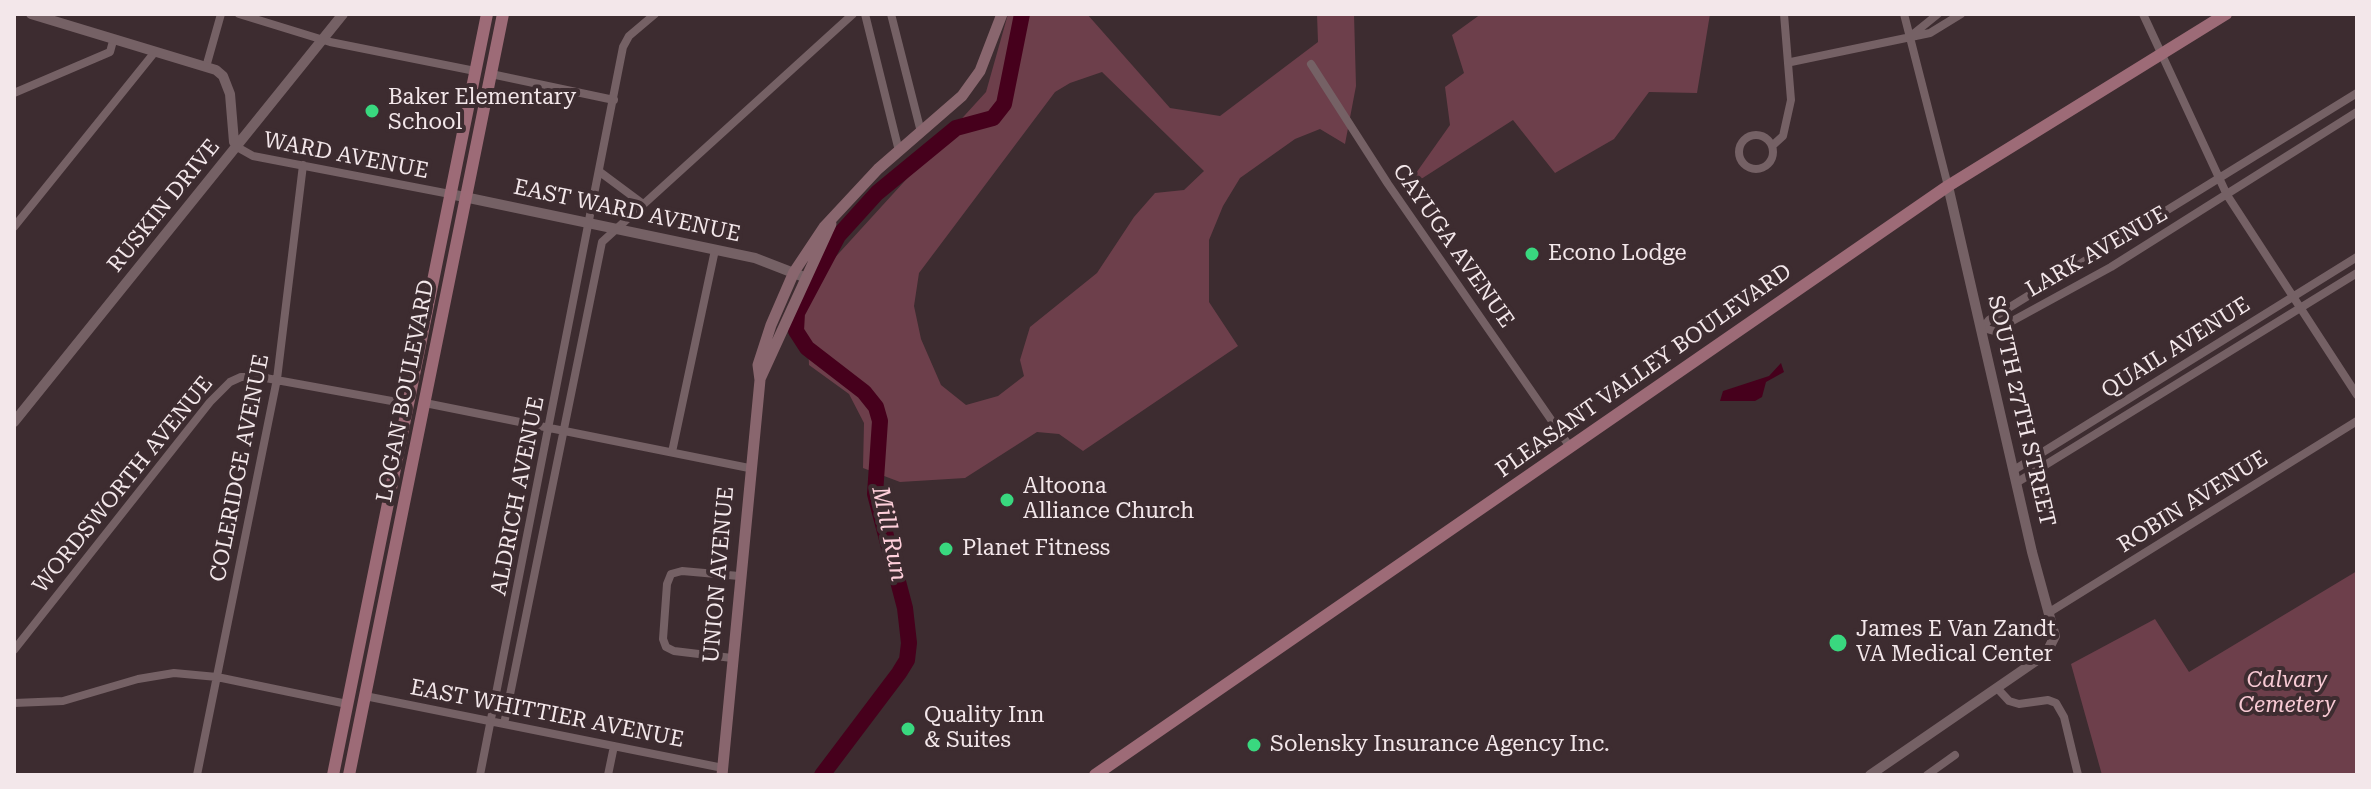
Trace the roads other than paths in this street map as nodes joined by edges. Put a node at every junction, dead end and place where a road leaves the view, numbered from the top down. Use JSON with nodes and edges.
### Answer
{"nodes":[{"id":1,"x":31,"y":14,"type":"edge"},
{"id":2,"x":221,"y":14,"type":"edge"},
{"id":3,"x":239,"y":14,"type":"edge"},
{"id":4,"x":343,"y":14,"type":"edge"},
{"id":5,"x":487,"y":14,"type":"edge"},
{"id":6,"x":503,"y":14,"type":"edge"},
{"id":7,"x":655,"y":14,"type":"edge"},
{"id":8,"x":853,"y":14,"type":"edge"},
{"id":9,"x":865,"y":14,"type":"edge"},
{"id":10,"x":891,"y":14,"type":"edge"},
{"id":11,"x":1002,"y":14,"type":"edge"},
{"id":12,"x":1784,"y":14,"type":"edge"},
{"id":13,"x":1904,"y":14,"type":"edge"},
{"id":14,"x":1938,"y":14,"type":"edge"},
{"id":15,"x":1961,"y":14,"type":"edge"},
{"id":16,"x":2143,"y":14,"type":"edge"},
{"id":17,"x":2226,"y":14,"type":"edge"},
{"id":18,"x":1908,"y":38,"type":"junction"},
{"id":19,"x":323,"y":40,"type":"junction"},
{"id":20,"x":113,"y":41,"type":"junction"},
{"id":21,"x":154,"y":53,"type":"junction"},
{"id":22,"x":2161,"y":54,"type":"junction"},
{"id":23,"x":1791,"y":62,"type":"junction"},
{"id":24,"x":1311,"y":64,"type":"dead end"},
{"id":25,"x":206,"y":67,"type":"junction"},
{"id":26,"x":475,"y":71,"type":"junction"},
{"id":27,"x":491,"y":74,"type":"junction"},
{"id":28,"x":14,"y":93,"type":"edge"},
{"id":29,"x":2357,"y":93,"type":"edge"},
{"id":30,"x":614,"y":100,"type":"junction"},
{"id":31,"x":2357,"y":112,"type":"edge"},
{"id":32,"x":921,"y":132,"type":"junction"},
{"id":33,"x":1772,"y":146,"type":"junction"},
{"id":34,"x":237,"y":147,"type":"junction"},
{"id":35,"x":899,"y":151,"type":"junction"},
{"id":36,"x":303,"y":165,"type":"junction"},
{"id":37,"x":600,"y":172,"type":"junction"},
{"id":38,"x":2220,"y":179,"type":"junction"},
{"id":39,"x":1948,"y":186,"type":"junction"},
{"id":40,"x":450,"y":194,"type":"junction"},
{"id":41,"x":2227,"y":195,"type":"junction"},
{"id":42,"x":467,"y":198,"type":"junction"},
{"id":43,"x":643,"y":204,"type":"junction"},
{"id":44,"x":589,"y":224,"type":"junction"},
{"id":45,"x":14,"y":227,"type":"edge"},
{"id":46,"x":615,"y":229,"type":"junction"},
{"id":47,"x":715,"y":250,"type":"junction"},
{"id":48,"x":2357,"y":257,"type":"edge"},
{"id":49,"x":2357,"y":273,"type":"edge"},
{"id":50,"x":799,"y":274,"type":"junction"},
{"id":51,"x":2293,"y":297,"type":"junction"},
{"id":52,"x":2300,"y":308,"type":"junction"},
{"id":53,"x":1983,"y":328,"type":"junction"},
{"id":54,"x":2202,"y":353,"type":"junction"},
{"id":55,"x":2209,"y":364,"type":"junction"},
{"id":56,"x":277,"y":379,"type":"junction"},
{"id":57,"x":2357,"y":395,"type":"edge"},
{"id":58,"x":425,"y":403,"type":"junction"},
{"id":59,"x":408,"y":404,"type":"junction"},
{"id":60,"x":2357,"y":421,"type":"edge"},
{"id":61,"x":14,"y":422,"type":"edge"},
{"id":62,"x":550,"y":428,"type":"junction"},
{"id":63,"x":563,"y":431,"type":"junction"},
{"id":64,"x":1570,"y":447,"type":"junction"},
{"id":65,"x":672,"y":452,"type":"junction"},
{"id":66,"x":749,"y":468,"type":"junction"},
{"id":67,"x":2014,"y":470,"type":"junction"},
{"id":68,"x":2016,"y":483,"type":"junction"},
{"id":69,"x":739,"y":576,"type":"junction"},
{"id":70,"x":2048,"y":613,"type":"junction"},
{"id":71,"x":14,"y":650,"type":"edge"},
{"id":72,"x":732,"y":658,"type":"junction"},
{"id":73,"x":217,"y":677,"type":"junction"},
{"id":74,"x":1997,"y":688,"type":"junction"},
{"id":75,"x":365,"y":696,"type":"junction"},
{"id":76,"x":14,"y":703,"type":"edge"},
{"id":77,"x":347,"y":704,"type":"junction"},
{"id":78,"x":491,"y":721,"type":"junction"},
{"id":79,"x":504,"y":724,"type":"junction"},
{"id":80,"x":614,"y":746,"type":"junction"},
{"id":81,"x":1955,"y":755,"type":"dead end"},
{"id":82,"x":723,"y":771,"type":"edge"},
{"id":83,"x":197,"y":775,"type":"edge"},
{"id":84,"x":333,"y":775,"type":"edge"},
{"id":85,"x":349,"y":775,"type":"edge"},
{"id":86,"x":480,"y":775,"type":"edge"},
{"id":87,"x":608,"y":775,"type":"edge"},
{"id":88,"x":1095,"y":775,"type":"edge"},
{"id":89,"x":1870,"y":775,"type":"edge"},
{"id":90,"x":1927,"y":775,"type":"edge"},
{"id":91,"x":2078,"y":775,"type":"edge"}],
"edges":[{"from":1,"to":20,"type":"street"},
{"from":2,"to":25,"type":"street"},
{"from":3,"to":19,"type":"street"},
{"from":4,"to":19,"type":"street","name":"RUSKIN DRIVE"},
{"from":5,"to":26,"type":"main road","name":"LOGAN BOULEVARD"},
{"from":6,"to":27,"type":"main road","name":"LOGAN BOULEVARD"},
{"from":7,"to":30,"type":"street","name":"ALDRICH AVENUE"},
{"from":8,"to":43,"type":"street"},
{"from":9,"to":35,"type":"street"},
{"from":10,"to":32,"type":"street"},
{"from":11,"to":32,"type":"main road","name":"UNION AVENUE"},
{"from":12,"to":23,"type":"street"},
{"from":13,"to":18,"type":"street"},
{"from":14,"to":18,"type":"street"},
{"from":15,"to":18,"type":"street"},
{"from":16,"to":22,"type":"street"},
{"from":17,"to":22,"type":"main road","name":"PLEASANT VALLEY BOULEVARD"},
{"from":18,"to":23,"type":"street"},
{"from":18,"to":39,"type":"street"},
{"from":19,"to":26,"type":"street"},
{"from":19,"to":34,"type":"street","name":"RUSKIN DRIVE"},
{"from":20,"to":21,"type":"street"},
{"from":20,"to":28,"type":"street"},
{"from":21,"to":25,"type":"street"},
{"from":21,"to":45,"type":"street"},
{"from":22,"to":38,"type":"street"},
{"from":22,"to":39,"type":"main road","name":"PLEASANT VALLEY BOULEVARD"},
{"from":23,"to":33,"type":"street"},
{"from":24,"to":64,"type":"street","name":"CAYUGA AVENUE"},
{"from":25,"to":34,"type":"street"},
{"from":26,"to":40,"type":"main road","name":"LOGAN BOULEVARD"},
{"from":27,"to":30,"type":"street"},
{"from":27,"to":42,"type":"main road","name":"LOGAN BOULEVARD"},
{"from":29,"to":38,"type":"street","name":"LARK AVENUE"},
{"from":30,"to":37,"type":"street","name":"ALDRICH AVENUE"},
{"from":31,"to":41,"type":"street","name":"LARK AVENUE"},
{"from":32,"to":35,"type":"main road","name":"UNION AVENUE"},
{"from":33,"to":33,"type":"street"},
{"from":34,"to":36,"type":"street","name":"WARD AVENUE"},
{"from":34,"to":61,"type":"street","name":"RUSKIN DRIVE"},
{"from":35,"to":50,"type":"main road","name":"UNION AVENUE"},
{"from":36,"to":40,"type":"street","name":"WARD AVENUE"},
{"from":36,"to":56,"type":"street","name":"COLERIDGE AVENUE"},
{"from":37,"to":43,"type":"street"},
{"from":37,"to":44,"type":"street","name":"ALDRICH AVENUE"},
{"from":38,"to":41,"type":"street"},
{"from":38,"to":53,"type":"street","name":"LARK AVENUE"},
{"from":39,"to":53,"type":"street","name":"SOUTH 27TH STREET"},
{"from":39,"to":64,"type":"main road","name":"PLEASANT VALLEY BOULEVARD"},
{"from":40,"to":42,"type":"street","name":"EAST WARD AVENUE"},
{"from":40,"to":59,"type":"main road","name":"LOGAN BOULEVARD"},
{"from":41,"to":51,"type":"street"},
{"from":41,"to":53,"type":"street","name":"LARK AVENUE"},
{"from":42,"to":44,"type":"street","name":"EAST WARD AVENUE"},
{"from":42,"to":58,"type":"main road","name":"LOGAN BOULEVARD"},
{"from":43,"to":46,"type":"street"},
{"from":44,"to":46,"type":"street","name":"EAST WARD AVENUE"},
{"from":44,"to":62,"type":"street","name":"ALDRICH AVENUE"},
{"from":46,"to":47,"type":"street","name":"EAST WARD AVENUE"},
{"from":46,"to":63,"type":"street","name":"ALDRICH AVENUE"},
{"from":47,"to":50,"type":"street","name":"EAST WARD AVENUE"},
{"from":47,"to":65,"type":"street"},
{"from":48,"to":51,"type":"street","name":"QUAIL AVENUE"},
{"from":49,"to":52,"type":"street","name":"QUAIL AVENUE"},
{"from":50,"to":66,"type":"main road","name":"UNION AVENUE"},
{"from":51,"to":52,"type":"street"},
{"from":51,"to":54,"type":"street","name":"QUAIL AVENUE"},
{"from":52,"to":55,"type":"street","name":"QUAIL AVENUE"},
{"from":52,"to":57,"type":"street"},
{"from":53,"to":67,"type":"street","name":"SOUTH 27TH STREET"},
{"from":54,"to":55,"type":"street"},
{"from":54,"to":67,"type":"street","name":"QUAIL AVENUE"},
{"from":55,"to":68,"type":"street","name":"QUAIL AVENUE"},
{"from":56,"to":59,"type":"street","name":"WORDSWORTH AVENUE"},
{"from":56,"to":71,"type":"street","name":"WORDSWORTH AVENUE"},
{"from":56,"to":73,"type":"street","name":"COLERIDGE AVENUE"},
{"from":58,"to":62,"type":"street"},
{"from":58,"to":75,"type":"main road","name":"LOGAN BOULEVARD"},
{"from":59,"to":77,"type":"main road","name":"LOGAN BOULEVARD"},
{"from":60,"to":70,"type":"street","name":"ROBIN AVENUE"},
{"from":62,"to":63,"type":"street"},
{"from":62,"to":78,"type":"street","name":"ALDRICH AVENUE"},
{"from":63,"to":65,"type":"street"},
{"from":63,"to":79,"type":"street","name":"ALDRICH AVENUE"},
{"from":64,"to":88,"type":"main road","name":"PLEASANT VALLEY BOULEVARD"},
{"from":65,"to":66,"type":"street"},
{"from":66,"to":69,"type":"main road","name":"UNION AVENUE"},
{"from":67,"to":68,"type":"street","name":"SOUTH 27TH STREET"},
{"from":68,"to":70,"type":"street","name":"SOUTH 27TH STREET"},
{"from":69,"to":72,"type":"main road","name":"UNION AVENUE"},
{"from":69,"to":72,"type":"street"},
{"from":70,"to":74,"type":"street","name":"SOUTH 27TH STREET"},
{"from":72,"to":82,"type":"main road","name":"UNION AVENUE"},
{"from":73,"to":76,"type":"street"},
{"from":73,"to":77,"type":"street"},
{"from":73,"to":83,"type":"street","name":"COLERIDGE AVENUE"},
{"from":74,"to":89,"type":"street"},
{"from":74,"to":91,"type":"street"},
{"from":75,"to":78,"type":"street","name":"EAST WHITTIER AVENUE"},
{"from":75,"to":85,"type":"main road","name":"LOGAN BOULEVARD"},
{"from":77,"to":84,"type":"main road","name":"LOGAN BOULEVARD"},
{"from":78,"to":79,"type":"street","name":"EAST WHITTIER AVENUE"},
{"from":78,"to":86,"type":"street","name":"ALDRICH AVENUE"},
{"from":79,"to":80,"type":"street","name":"EAST WHITTIER AVENUE"},
{"from":80,"to":82,"type":"street","name":"EAST WHITTIER AVENUE"},
{"from":80,"to":87,"type":"street"},
{"from":81,"to":90,"type":"street"}]}
